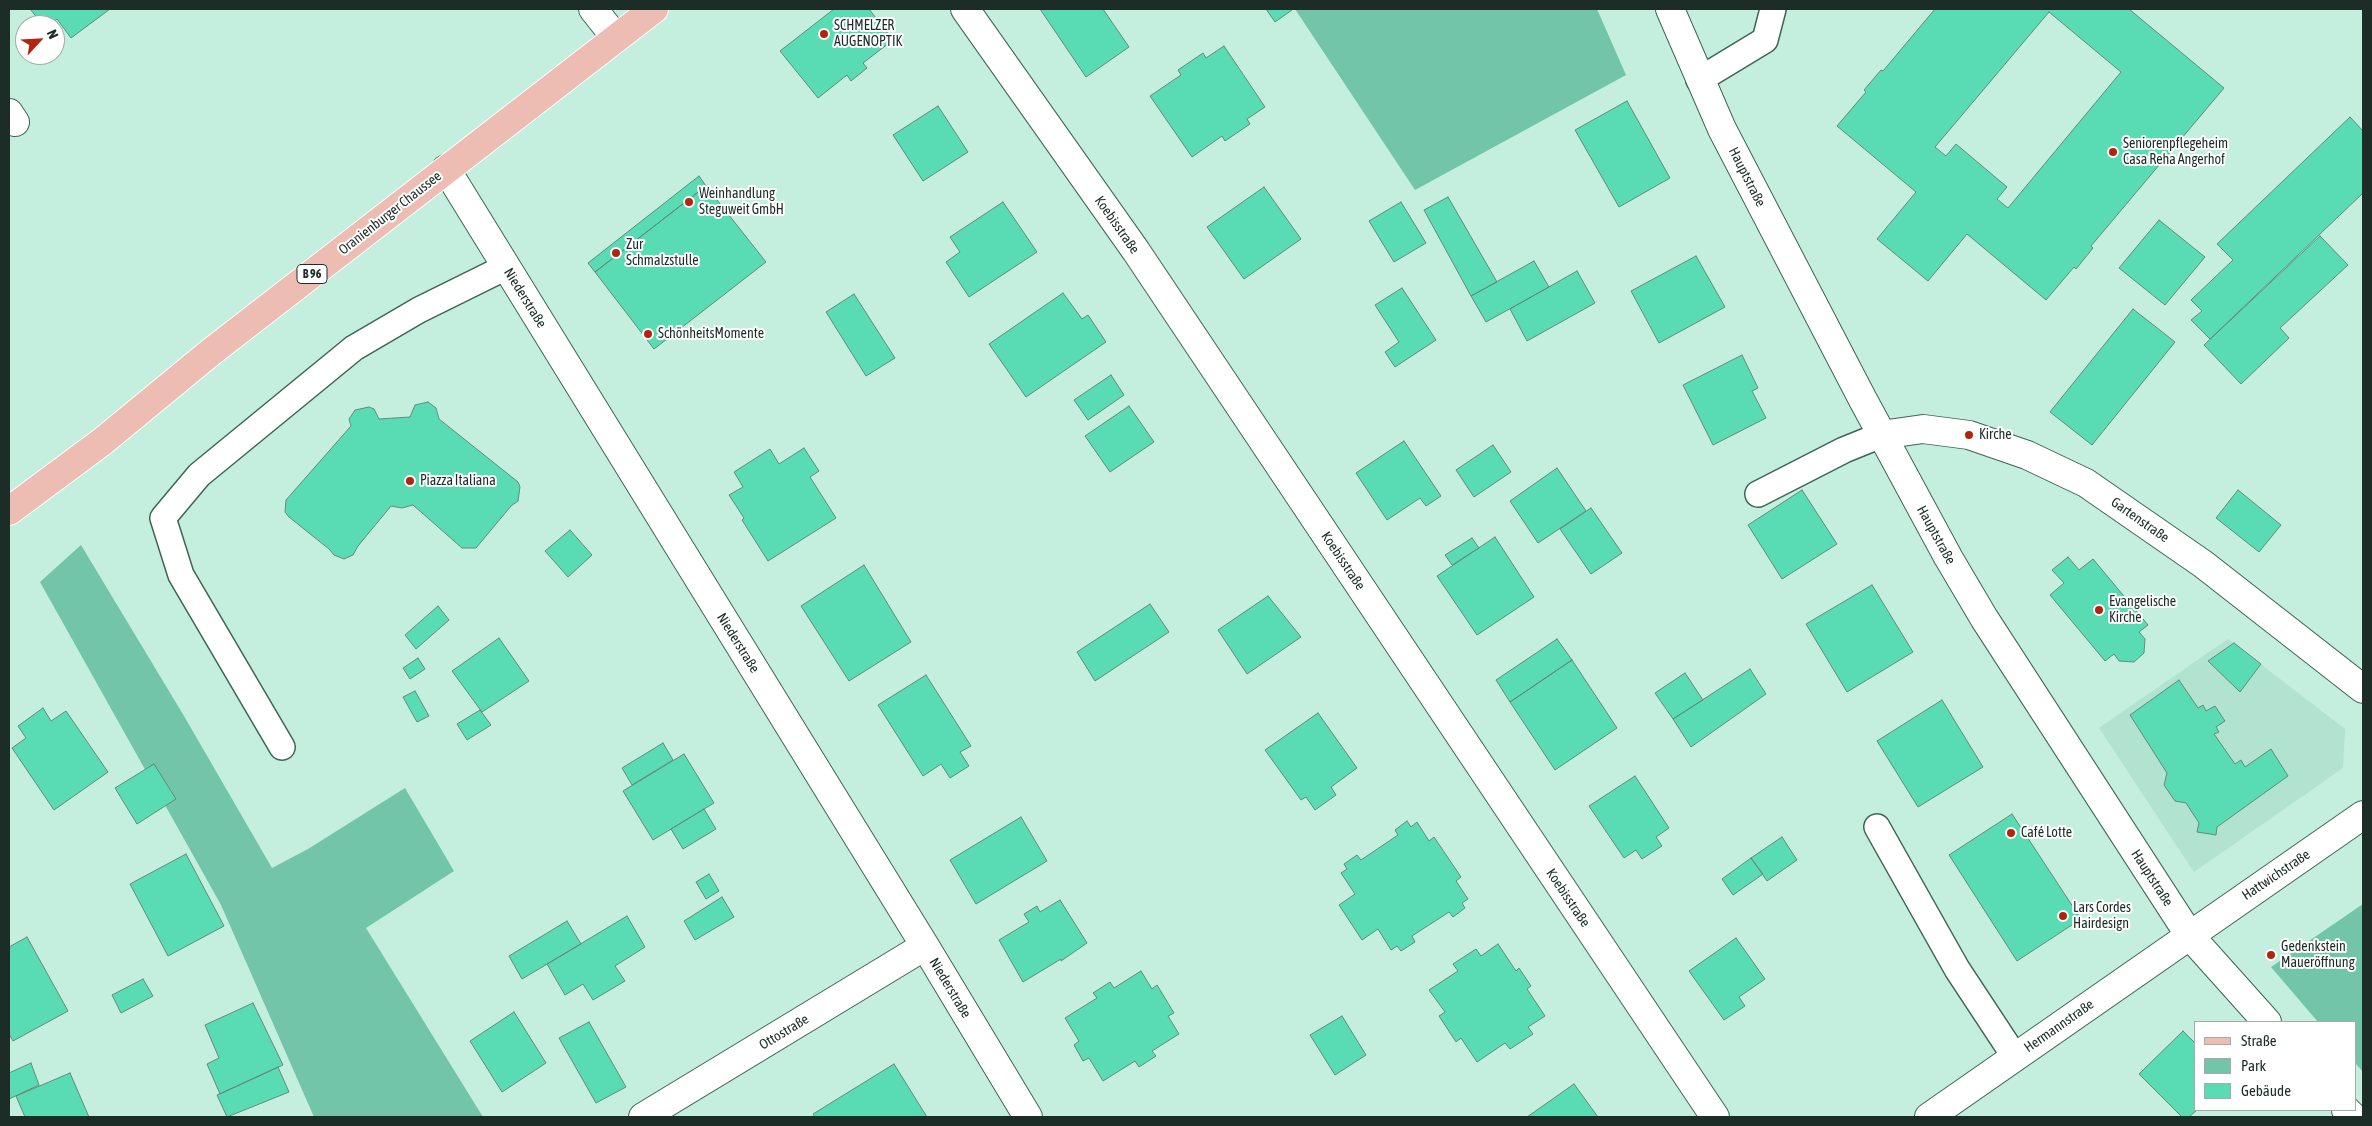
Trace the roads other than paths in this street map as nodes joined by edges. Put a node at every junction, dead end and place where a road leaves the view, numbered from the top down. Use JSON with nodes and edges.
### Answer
{"nodes":[{"id":1,"x":593,"y":9,"type":"edge"},
{"id":2,"x":654,"y":9,"type":"edge"},
{"id":3,"x":965,"y":9,"type":"edge"},
{"id":4,"x":1670,"y":9,"type":"edge"},
{"id":5,"x":1773,"y":9,"type":"edge"},
{"id":6,"x":616,"y":38,"type":"junction"},
{"id":7,"x":1699,"y":80,"type":"junction"},
{"id":8,"x":446,"y":169,"type":"junction"},
{"id":9,"x":506,"y":267,"type":"junction"},
{"id":10,"x":1881,"y":436,"type":"junction"},
{"id":11,"x":1758,"y":494,"type":"dead end"},
{"id":12,"x":9,"y":511,"type":"edge"},
{"id":13,"x":2363,"y":689,"type":"edge"},
{"id":14,"x":282,"y":747,"type":"dead end"},
{"id":15,"x":2363,"y":815,"type":"edge"},
{"id":16,"x":1877,"y":827,"type":"dead end"},
{"id":17,"x":2190,"y":936,"type":"junction"},
{"id":18,"x":925,"y":946,"type":"junction"},
{"id":19,"x":2266,"y":1021,"type":"edge"},
{"id":20,"x":2015,"y":1057,"type":"junction"},
{"id":21,"x":643,"y":1117,"type":"edge"},
{"id":22,"x":1028,"y":1117,"type":"edge"},
{"id":23,"x":1715,"y":1117,"type":"edge"},
{"id":24,"x":1929,"y":1117,"type":"edge"}],
"edges":[{"from":1,"to":6,"type":"street"},
{"from":2,"to":6,"type":"main road","name":"Oranienburger Chaussee","number":"B 96"},
{"from":3,"to":23,"type":"street","name":"Koebisstraße"},
{"from":4,"to":7,"type":"street","name":"Hauptstraße"},
{"from":5,"to":7,"type":"lane"},
{"from":6,"to":8,"type":"main road","name":"Oranienburger Chaussee","number":"B 96"},
{"from":7,"to":10,"type":"street","name":"Hauptstraße"},
{"from":8,"to":9,"type":"street","name":"Niederstraße"},
{"from":8,"to":12,"type":"main road","name":"Oranienburger Chaussee","number":"B 96"},
{"from":9,"to":14,"type":"lane"},
{"from":9,"to":18,"type":"street","name":"Niederstraße"},
{"from":10,"to":11,"type":"lane"},
{"from":10,"to":13,"type":"street","name":"Gartenstraße"},
{"from":10,"to":17,"type":"street","name":"Hauptstraße"},
{"from":15,"to":17,"type":"street","name":"Hattwichstraße"},
{"from":16,"to":20,"type":"lane"},
{"from":17,"to":19,"type":"street","name":"Hauptstraße"},
{"from":17,"to":20,"type":"street","name":"Hermannstraße"},
{"from":18,"to":21,"type":"street","name":"Ottostraße"},
{"from":18,"to":22,"type":"street","name":"Niederstraße"},
{"from":20,"to":24,"type":"street","name":"Hermannstraße"}]}
